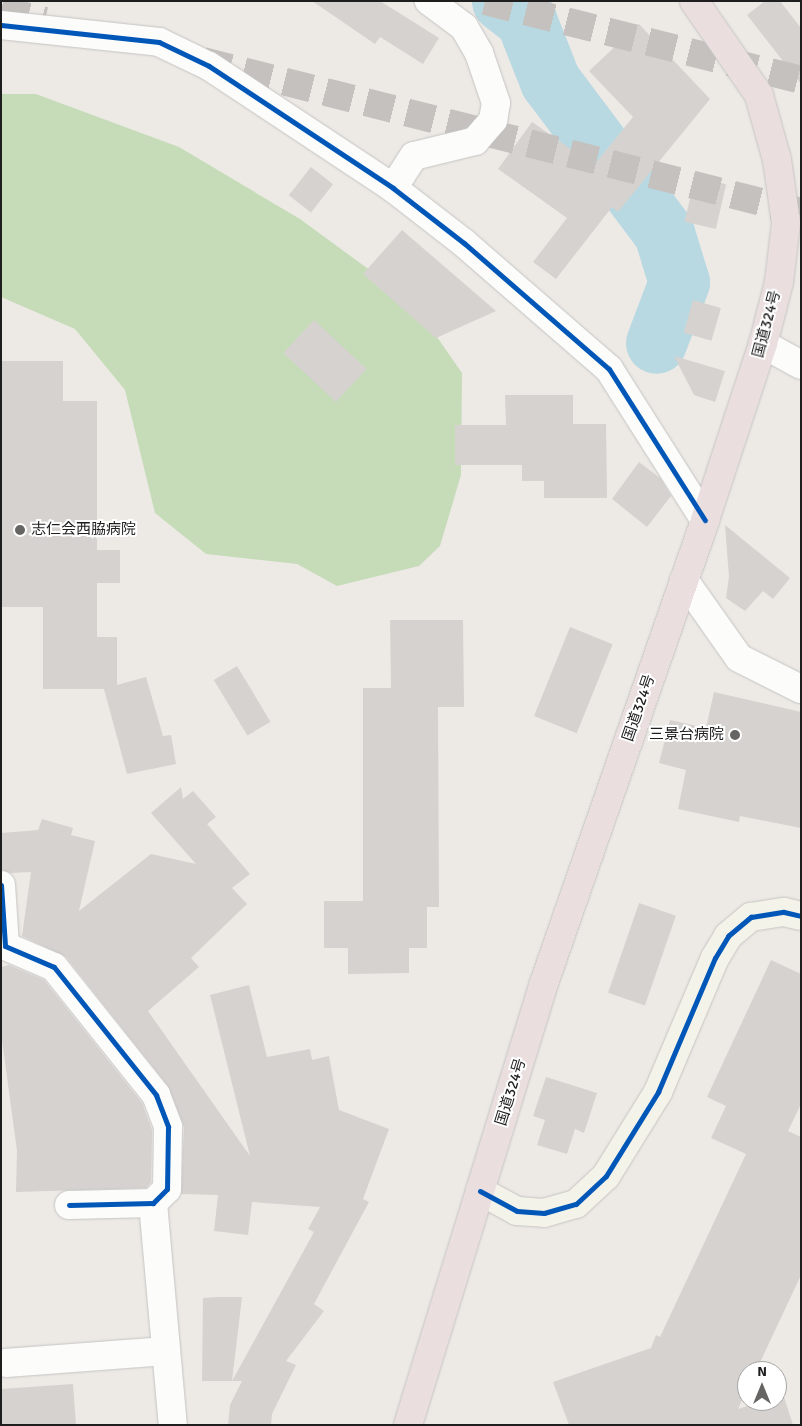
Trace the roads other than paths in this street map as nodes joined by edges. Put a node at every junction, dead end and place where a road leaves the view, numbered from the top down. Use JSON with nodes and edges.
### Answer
{"nodes":[{"id":1,"x":429,"y":1,"type":"edge"},
{"id":2,"x":694,"y":1,"type":"edge"},
{"id":3,"x":1,"y":25,"type":"edge"},
{"id":4,"x":393,"y":188,"type":"junction"},
{"id":5,"x":763,"y":344,"type":"junction"},
{"id":6,"x":801,"y":365,"type":"edge"},
{"id":7,"x":705,"y":520,"type":"junction"},
{"id":8,"x":684,"y":580,"type":"junction"},
{"id":9,"x":801,"y":689,"type":"edge"},
{"id":10,"x":1,"y":885,"type":"edge"},
{"id":11,"x":801,"y":916,"type":"edge"},
{"id":12,"x":480,"y":1191,"type":"junction"},
{"id":13,"x":153,"y":1203,"type":"junction"},
{"id":14,"x":69,"y":1205,"type":"dead end"},
{"id":15,"x":166,"y":1351,"type":"junction"},
{"id":16,"x":6,"y":1362,"type":"dead end"},
{"id":17,"x":173,"y":1425,"type":"edge"},
{"id":18,"x":408,"y":1425,"type":"edge"}],
"edges":[{"from":1,"to":4,"type":"street"},
{"from":2,"to":5,"type":"highway","name":"国道324号"},
{"from":3,"to":4,"type":"street"},
{"from":4,"to":7,"type":"street"},
{"from":5,"to":6,"type":"street"},
{"from":5,"to":7,"type":"highway","name":"国道324号"},
{"from":7,"to":8,"type":"highway","name":"国道324号"},
{"from":8,"to":9,"type":"street"},
{"from":8,"to":12,"type":"highway","name":"国道324号"},
{"from":10,"to":13,"type":"street"},
{"from":11,"to":12,"type":"street"},
{"from":12,"to":18,"type":"highway","name":"国道324号"},
{"from":13,"to":14,"type":"street"},
{"from":13,"to":15,"type":"street"},
{"from":15,"to":16,"type":"street"},
{"from":15,"to":17,"type":"street"}]}
